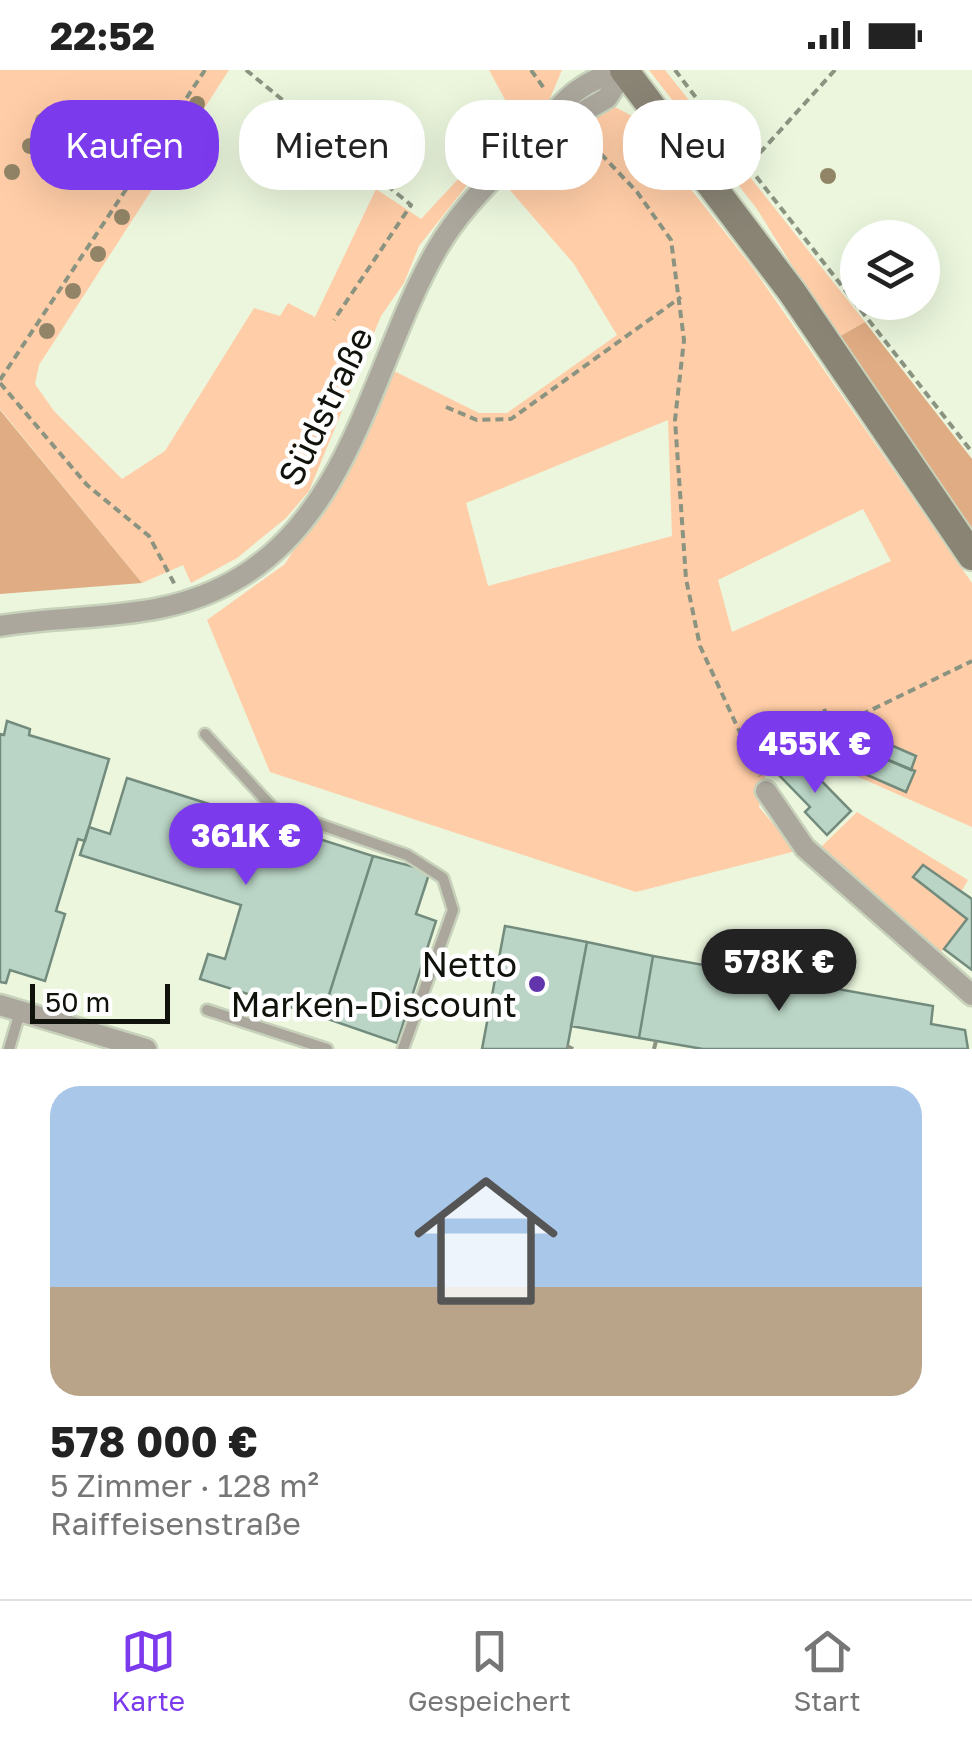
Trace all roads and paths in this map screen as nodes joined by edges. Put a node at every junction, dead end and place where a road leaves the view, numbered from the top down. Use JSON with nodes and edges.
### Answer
{"nodes":[{"id":1,"x":205,"y":70,"type":"edge"},
{"id":2,"x":246,"y":70,"type":"edge"},
{"id":3,"x":531,"y":70,"type":"edge"},
{"id":4,"x":575,"y":70,"type":"edge"},
{"id":5,"x":675,"y":70,"type":"edge"},
{"id":6,"x":836,"y":70,"type":"edge"},
{"id":7,"x":624,"y":71,"type":"edge"},
{"id":8,"x":556,"y":94,"type":"junction"},
{"id":9,"x":607,"y":98,"type":"junction"},
{"id":10,"x":552,"y":100,"type":"edge"},
{"id":11,"x":603,"y":100,"type":"edge"},
{"id":12,"x":636,"y":100,"type":"edge"},
{"id":13,"x":647,"y":100,"type":"edge"},
{"id":14,"x":698,"y":100,"type":"edge"},
{"id":15,"x":761,"y":152,"type":"edge"},
{"id":16,"x":603,"y":156,"type":"edge"},
{"id":17,"x":761,"y":183,"type":"edge"},
{"id":18,"x":481,"y":190,"type":"edge"},
{"id":19,"x":715,"y":190,"type":"edge"},
{"id":20,"x":680,"y":297,"type":"junction"},
{"id":21,"x":334,"y":320,"type":"dead end"},
{"id":22,"x":0,"y":382,"type":"edge"},
{"id":23,"x":446,"y":407,"type":"dead end"},
{"id":24,"x":972,"y":452,"type":"edge"},
{"id":25,"x":972,"y":556,"type":"edge"},
{"id":26,"x":174,"y":583,"type":"dead end"},
{"id":27,"x":0,"y":626,"type":"edge"},
{"id":28,"x":972,"y":661,"type":"edge"},
{"id":29,"x":824,"y":709,"type":"dead end"},
{"id":30,"x":832,"y":728,"type":"junction"},
{"id":31,"x":205,"y":734,"type":"dead end"},
{"id":32,"x":766,"y":791,"type":"dead end"},
{"id":33,"x":972,"y":995,"type":"edge"},
{"id":34,"x":10,"y":1008,"type":"edge"},
{"id":35,"x":207,"y":1010,"type":"dead end"},
{"id":36,"x":656,"y":1041,"type":"dead end"},
{"id":37,"x":8,"y":1049,"type":"edge"},
{"id":38,"x":146,"y":1049,"type":"edge"},
{"id":39,"x":327,"y":1049,"type":"edge"},
{"id":40,"x":404,"y":1049,"type":"edge"},
{"id":41,"x":654,"y":1049,"type":"edge"}],
"edges":[{"from":1,"to":22,"type":"path"},
{"from":2,"to":21,"type":"path"},
{"from":3,"to":8,"type":"path"},
{"from":4,"to":8,"type":"street","name":"Südstraße"},
{"from":5,"to":14,"type":"path"},
{"from":6,"to":15,"type":"path"},
{"from":7,"to":8,"type":"street","name":"Südstraße"},
{"from":7,"to":9,"type":"street","name":"Südstraße"},
{"from":7,"to":13,"type":"main road"},
{"from":8,"to":10,"type":"street","name":"Südstraße"},
{"from":9,"to":11,"type":"street","name":"Südstraße"},
{"from":9,"to":12,"type":"street"},
{"from":16,"to":20,"type":"path"},
{"from":17,"to":24,"type":"path"},
{"from":18,"to":27,"type":"street","name":"Südstraße"},
{"from":19,"to":25,"type":"main road"},
{"from":20,"to":23,"type":"path"},
{"from":20,"to":30,"type":"path"},
{"from":22,"to":26,"type":"path"},
{"from":28,"to":30,"type":"path"},
{"from":29,"to":30,"type":"path"},
{"from":31,"to":40,"type":"lane"},
{"from":32,"to":33,"type":"street"},
{"from":34,"to":37,"type":"lane"},
{"from":34,"to":38,"type":"street"},
{"from":35,"to":39,"type":"lane"},
{"from":36,"to":41,"type":"path"}]}
